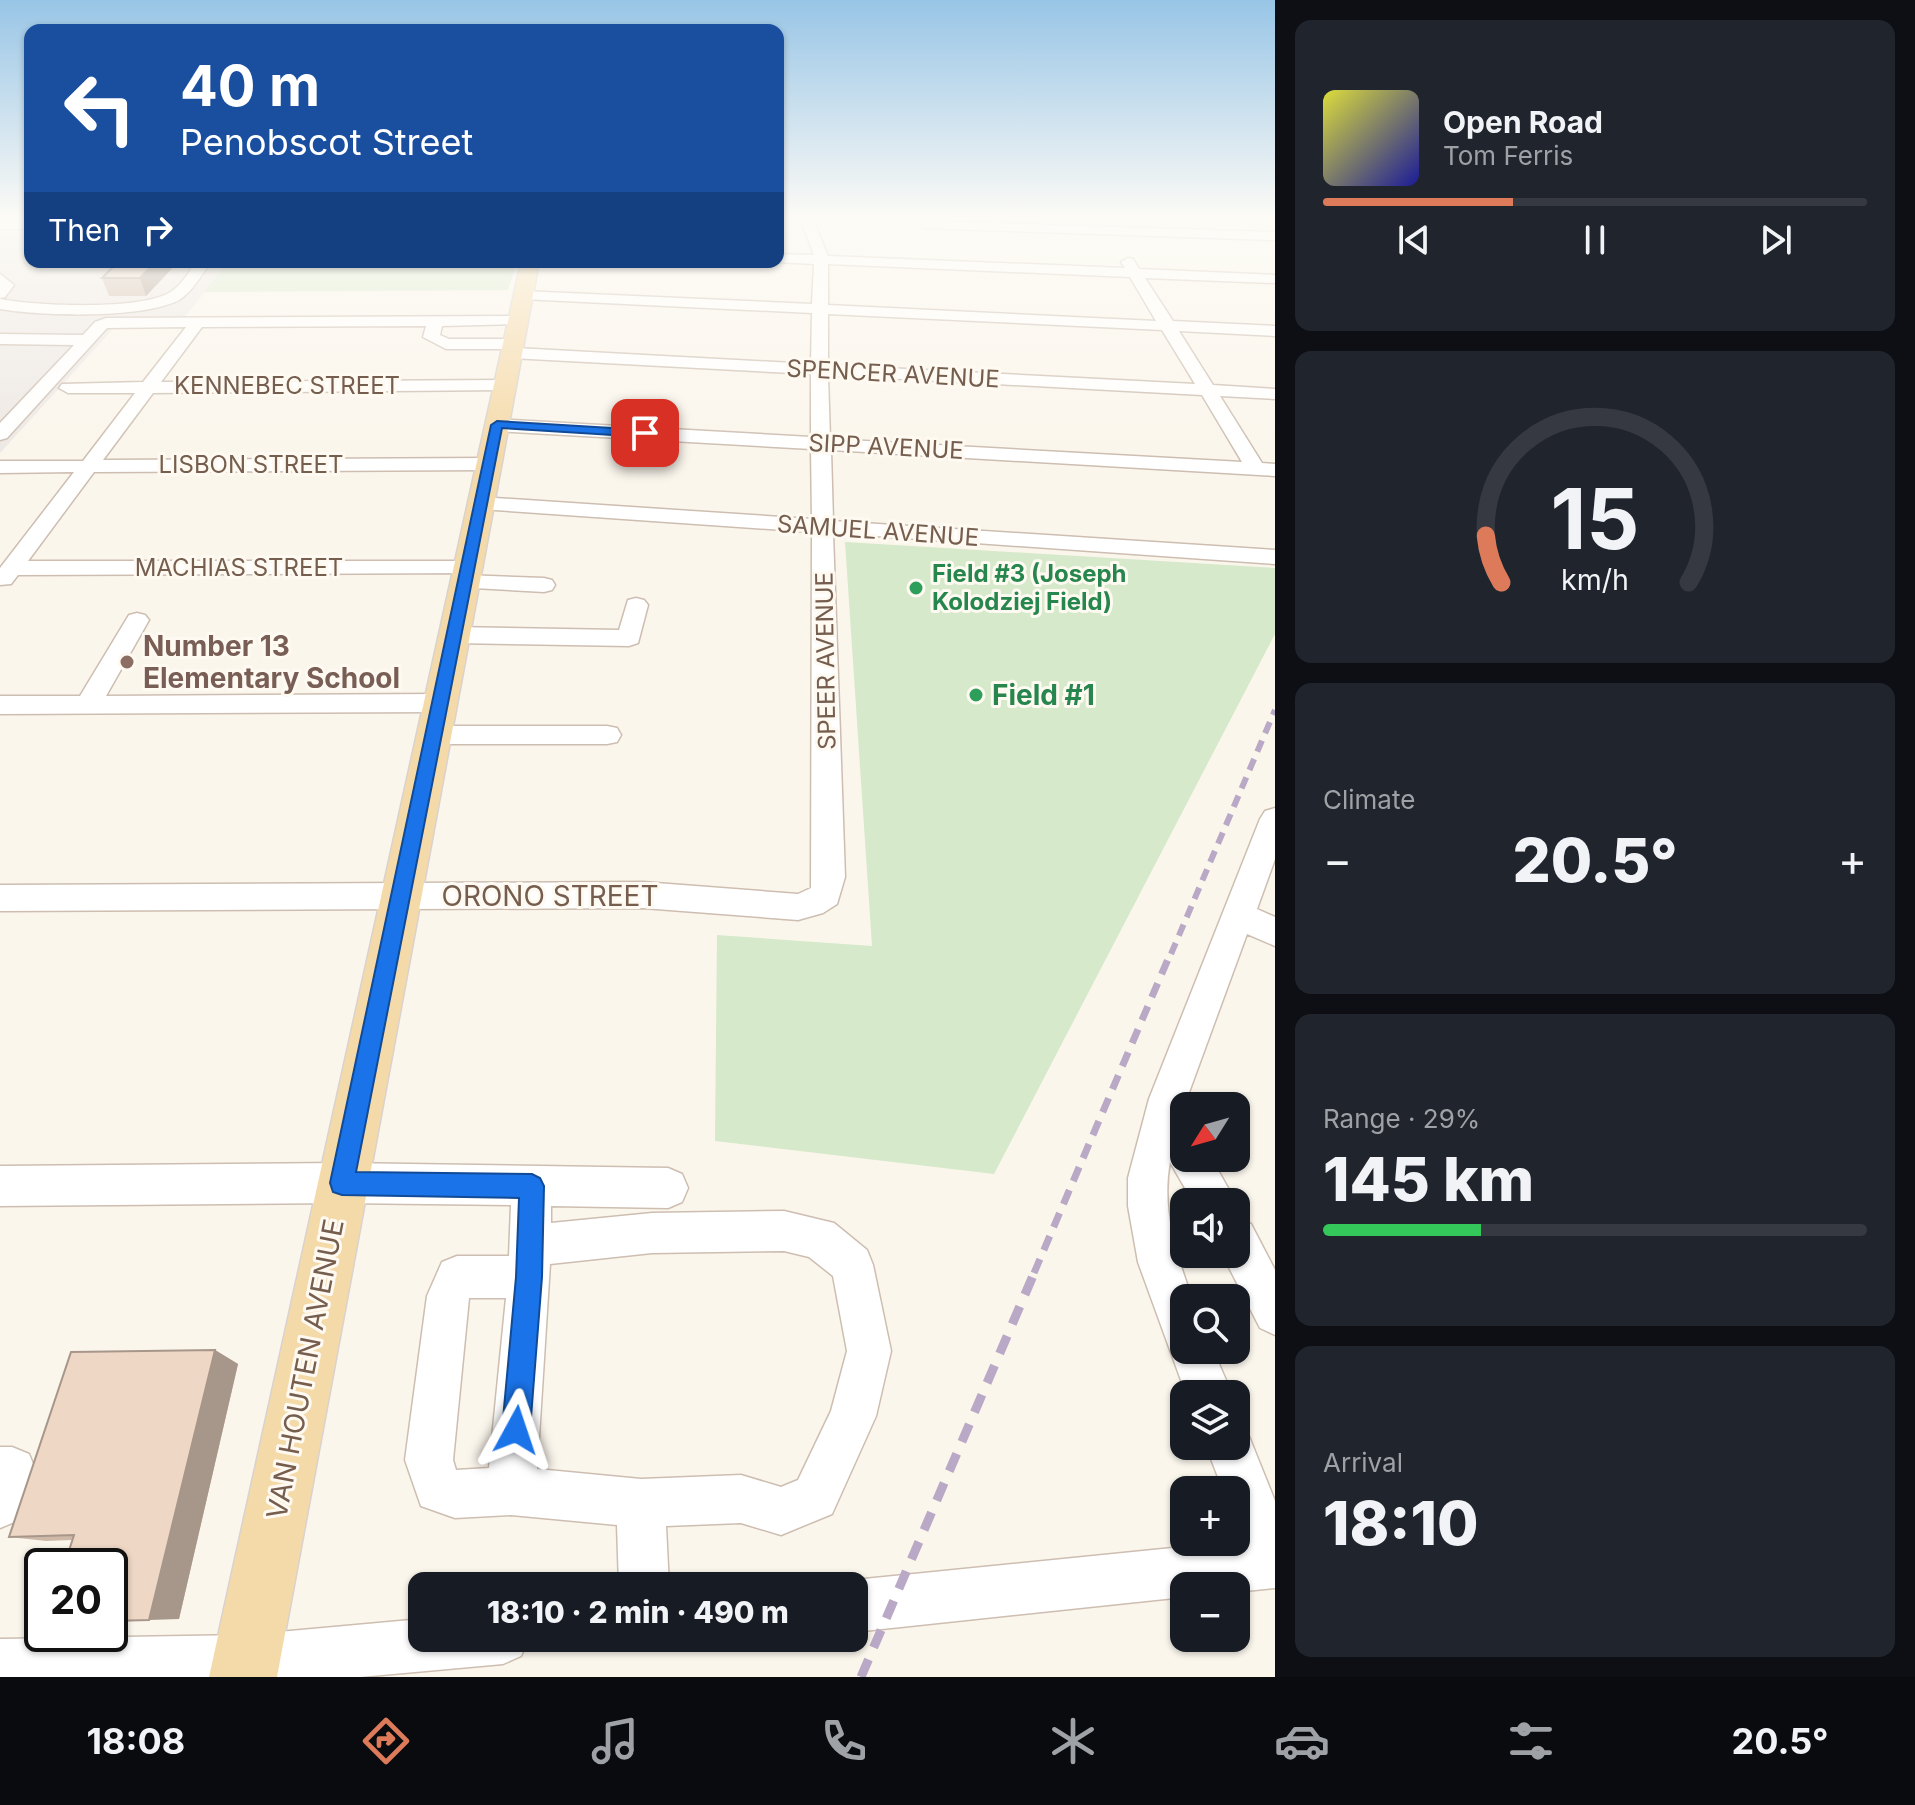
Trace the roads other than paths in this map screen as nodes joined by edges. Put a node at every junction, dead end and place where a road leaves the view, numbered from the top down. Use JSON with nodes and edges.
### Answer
{"nodes":[{"id":1,"x":169,"y":298,"type":"edge"},
{"id":2,"x":822,"y":298,"type":"edge"},
{"id":3,"x":1150,"y":298,"type":"edge"},
{"id":4,"x":159,"y":303,"type":"junction"},
{"id":5,"x":0,"y":304,"type":"edge"},
{"id":6,"x":822,"y":311,"type":"junction"},
{"id":7,"x":198,"y":322,"type":"junction"},
{"id":8,"x":149,"y":323,"type":"junction"},
{"id":9,"x":1167,"y":326,"type":"junction"},
{"id":10,"x":1275,"y":331,"type":"edge"},
{"id":11,"x":0,"y":339,"type":"edge"},
{"id":12,"x":87,"y":340,"type":"junction"},
{"id":13,"x":508,"y":369,"type":"edge"},
{"id":14,"x":821,"y":371,"type":"junction"},
{"id":15,"x":149,"y":387,"type":"junction"},
{"id":16,"x":68,"y":388,"type":"dead end"},
{"id":17,"x":1207,"y":391,"type":"junction"},
{"id":18,"x":1275,"y":394,"type":"edge"},
{"id":19,"x":0,"y":434,"type":"edge"},
{"id":20,"x":822,"y":443,"type":"junction"},
{"id":21,"x":89,"y":465,"type":"junction"},
{"id":22,"x":7,"y":467,"type":"edge"},
{"id":23,"x":1265,"y":470,"type":"edge"},
{"id":24,"x":825,"y":528,"type":"junction"},
{"id":25,"x":1275,"y":557,"type":"edge"},
{"id":26,"x":466,"y":575,"type":"junction"},
{"id":27,"x":6,"y":576,"type":"edge"},
{"id":28,"x":544,"y":585,"type":"dead end"},
{"id":29,"x":636,"y":605,"type":"dead end"},
{"id":30,"x":137,"y":620,"type":"dead end"},
{"id":31,"x":453,"y":635,"type":"junction"},
{"id":32,"x":0,"y":705,"type":"edge"},
{"id":33,"x":88,"y":705,"type":"junction"},
{"id":34,"x":436,"y":719,"type":"junction"},
{"id":35,"x":607,"y":735,"type":"dead end"},
{"id":36,"x":828,"y":818,"type":"joint"},
{"id":37,"x":1275,"y":819,"type":"edge"},
{"id":38,"x":400,"y":896,"type":"junction"},
{"id":39,"x":0,"y":898,"type":"edge"},
{"id":40,"x":1240,"y":916,"type":"junction"},
{"id":41,"x":1275,"y":932,"type":"edge"},
{"id":42,"x":1162,"y":1119,"type":"junction"},
{"id":43,"x":1170,"y":1131,"type":"edge"},
{"id":44,"x":342,"y":1183,"type":"junction"},
{"id":45,"x":0,"y":1186,"type":"edge"},
{"id":46,"x":532,"y":1186,"type":"junction"},
{"id":47,"x":668,"y":1188,"type":"dead end"},
{"id":48,"x":529,"y":1261,"type":"junction"},
{"id":49,"x":1250,"y":1266,"type":"edge"},
{"id":50,"x":1170,"y":1290,"type":"edge"},
{"id":51,"x":1275,"y":1313,"type":"edge"},
{"id":52,"x":1235,"y":1460,"type":"edge"},
{"id":53,"x":0,"y":1471,"type":"edge"},
{"id":54,"x":511,"y":1491,"type":"junction"},
{"id":55,"x":641,"y":1503,"type":"junction"},
{"id":56,"x":0,"y":1504,"type":"edge"},
{"id":57,"x":1275,"y":1562,"type":"edge"},
{"id":58,"x":643,"y":1572,"type":"edge"},
{"id":59,"x":868,"y":1605,"type":"edge"},
{"id":60,"x":408,"y":1649,"type":"edge"},
{"id":61,"x":0,"y":1665,"type":"edge"},
{"id":62,"x":244,"y":1669,"type":"edge"}],
"edges":[{"from":1,"to":4,"type":"street"},
{"from":2,"to":6,"type":"street","name":"SPEER AVENUE"},
{"from":3,"to":9,"type":"street"},
{"from":4,"to":5,"type":"street"},
{"from":4,"to":8,"type":"street"},
{"from":6,"to":9,"type":"street"},
{"from":6,"to":13,"type":"street"},
{"from":6,"to":14,"type":"street","name":"SPEER AVENUE"},
{"from":7,"to":8,"type":"street"},
{"from":7,"to":13,"type":"street"},
{"from":7,"to":15,"type":"street"},
{"from":8,"to":12,"type":"street"},
{"from":9,"to":10,"type":"street"},
{"from":9,"to":17,"type":"street"},
{"from":11,"to":12,"type":"street"},
{"from":12,"to":19,"type":"street"},
{"from":13,"to":14,"type":"street","name":"SPENCER AVENUE"},
{"from":13,"to":15,"type":"street","name":"KENNEBEC STREET"},
{"from":13,"to":20,"type":"street","name":"SIPP AVENUE"},
{"from":13,"to":21,"type":"street","name":"LISBON STREET"},
{"from":13,"to":24,"type":"street","name":"SAMUEL AVENUE"},
{"from":13,"to":26,"type":"main road","name":"VAN HOUTEN AVENUE"},
{"from":14,"to":17,"type":"street","name":"SPENCER AVENUE"},
{"from":14,"to":20,"type":"street","name":"SPEER AVENUE"},
{"from":15,"to":16,"type":"street","name":"KENNEBEC STREET"},
{"from":15,"to":21,"type":"street"},
{"from":17,"to":18,"type":"street","name":"SPENCER AVENUE"},
{"from":17,"to":23,"type":"street"},
{"from":20,"to":23,"type":"street","name":"SIPP AVENUE"},
{"from":20,"to":24,"type":"street","name":"SPEER AVENUE"},
{"from":21,"to":22,"type":"street","name":"LISBON STREET"},
{"from":21,"to":27,"type":"street"},
{"from":24,"to":25,"type":"street","name":"SAMUEL AVENUE"},
{"from":24,"to":36,"type":"street","name":"SPEER AVENUE"},
{"from":26,"to":27,"type":"street","name":"MACHIAS STREET"},
{"from":26,"to":28,"type":"street","name":"MACHIAS STREET"},
{"from":26,"to":31,"type":"main road","name":"VAN HOUTEN AVENUE"},
{"from":29,"to":31,"type":"street"},
{"from":30,"to":33,"type":"street"},
{"from":31,"to":34,"type":"main road","name":"VAN HOUTEN AVENUE"},
{"from":32,"to":33,"type":"street"},
{"from":33,"to":34,"type":"street"},
{"from":34,"to":35,"type":"street"},
{"from":34,"to":38,"type":"main road","name":"VAN HOUTEN AVENUE"},
{"from":36,"to":38,"type":"street","name":"ORONO STREET"},
{"from":37,"to":40,"type":"street"},
{"from":38,"to":39,"type":"street","name":"ORONO STREET"},
{"from":38,"to":44,"type":"main road","name":"VAN HOUTEN AVENUE"},
{"from":40,"to":41,"type":"street"},
{"from":40,"to":42,"type":"street"},
{"from":42,"to":43,"type":"street"},
{"from":42,"to":50,"type":"street"},
{"from":44,"to":45,"type":"street"},
{"from":44,"to":46,"type":"street"},
{"from":44,"to":62,"type":"main road","name":"VAN HOUTEN AVENUE"},
{"from":46,"to":47,"type":"street"},
{"from":46,"to":48,"type":"street"},
{"from":48,"to":54,"type":"street"},
{"from":48,"to":54,"type":"street"},
{"from":48,"to":55,"type":"street"},
{"from":49,"to":51,"type":"street"},
{"from":52,"to":57,"type":"street"},
{"from":53,"to":56,"type":"street"},
{"from":54,"to":55,"type":"street"},
{"from":55,"to":58,"type":"street"},
{"from":57,"to":59,"type":"street"},
{"from":60,"to":62,"type":"street"},
{"from":61,"to":62,"type":"street"}]}
